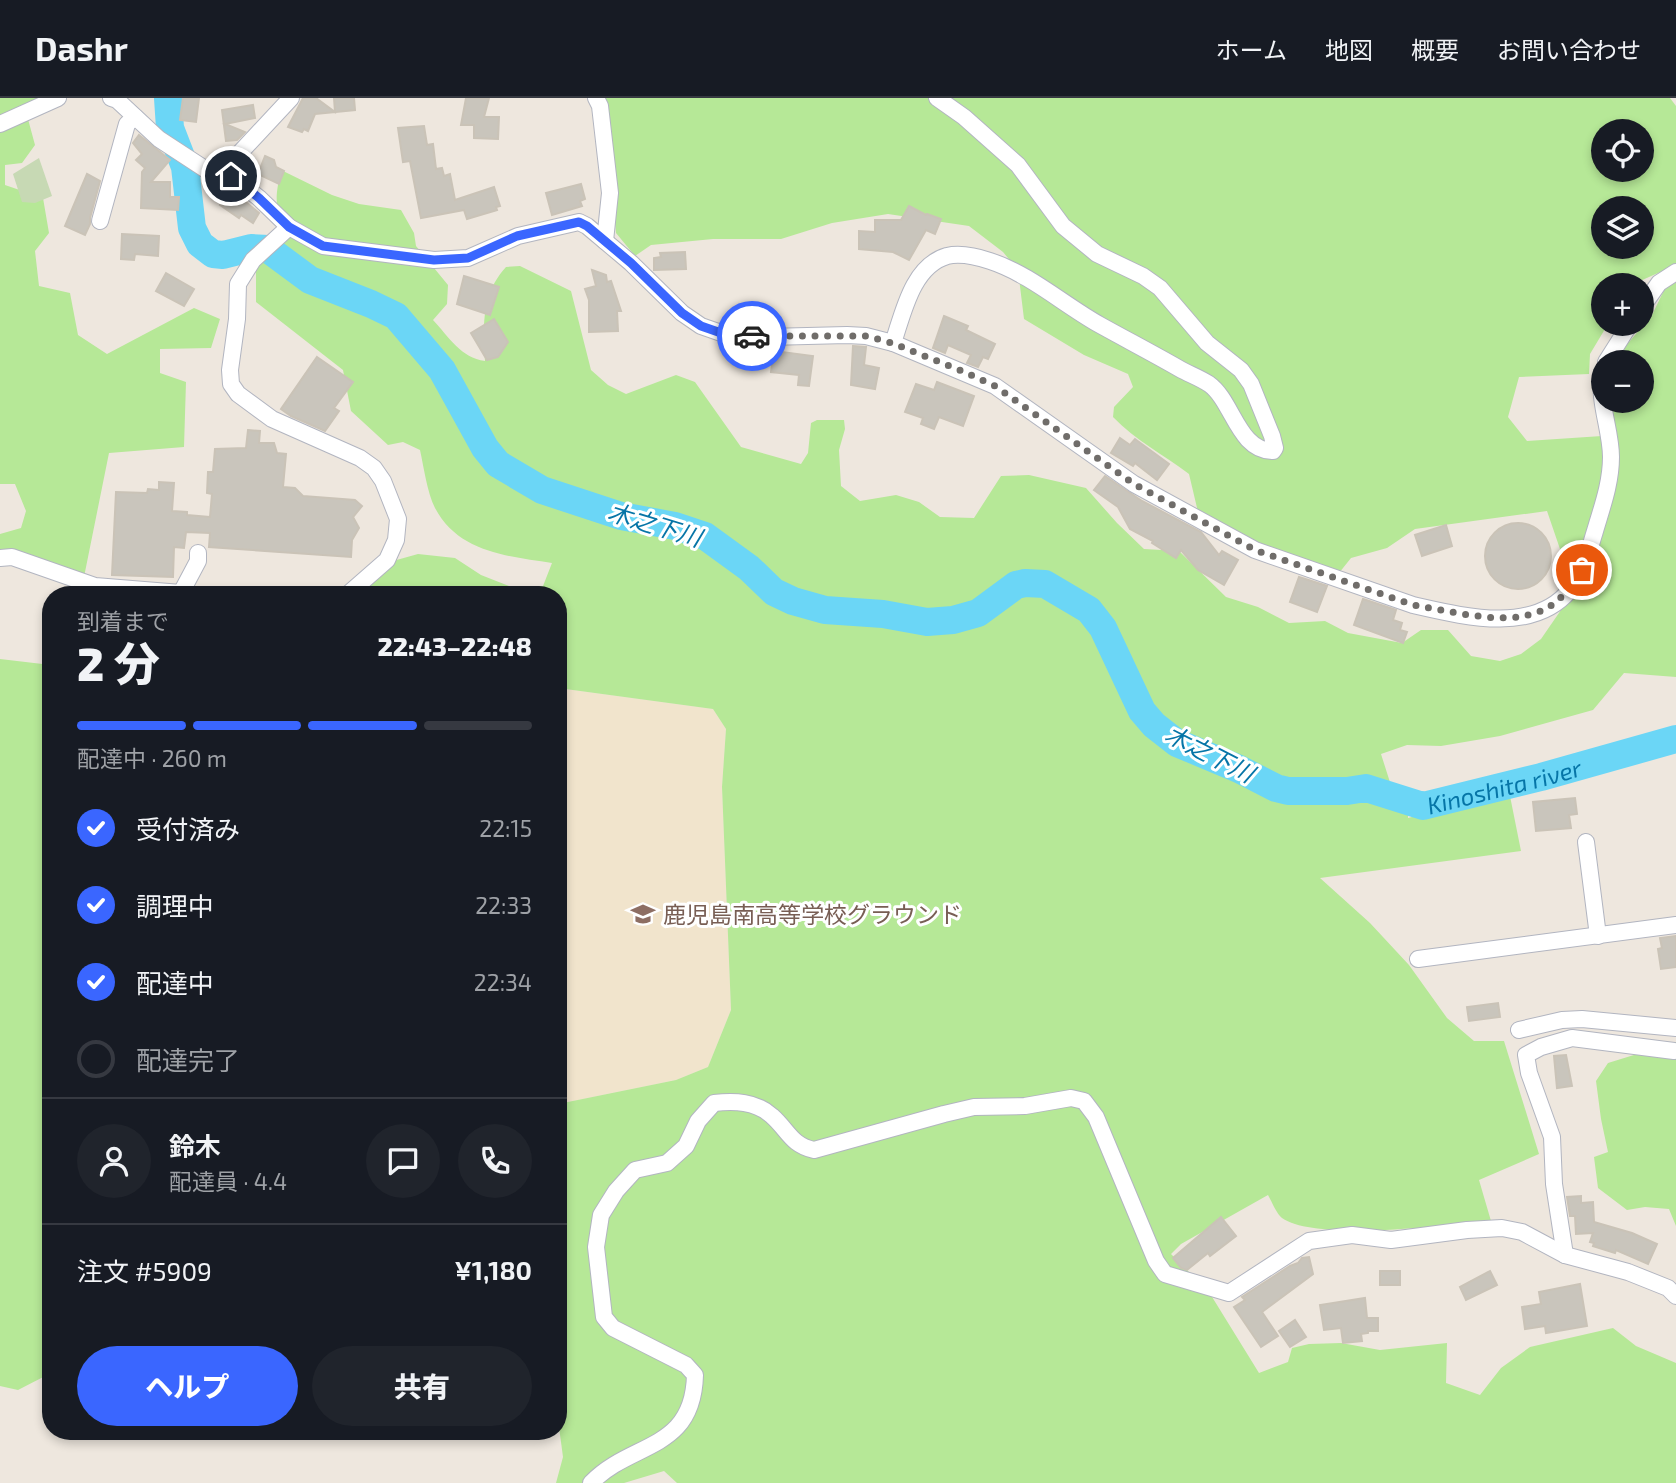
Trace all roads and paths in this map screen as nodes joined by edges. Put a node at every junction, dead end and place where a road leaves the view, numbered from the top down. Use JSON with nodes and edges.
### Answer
{"nodes":[{"id":1,"x":58,"y":98,"type":"edge"},
{"id":2,"x":111,"y":98,"type":"edge"},
{"id":3,"x":291,"y":98,"type":"edge"},
{"id":4,"x":596,"y":98,"type":"edge"},
{"id":5,"x":937,"y":98,"type":"edge"},
{"id":6,"x":135,"y":117,"type":"junction"},
{"id":7,"x":0,"y":124,"type":"edge"},
{"id":8,"x":222,"y":171,"type":"junction"},
{"id":9,"x":100,"y":221,"type":"dead end"},
{"id":10,"x":286,"y":230,"type":"junction"},
{"id":11,"x":605,"y":241,"type":"junction"},
{"id":12,"x":1676,"y":272,"type":"edge"},
{"id":13,"x":1654,"y":290,"type":"edge"},
{"id":14,"x":892,"y":343,"type":"junction"},
{"id":15,"x":1605,"y":413,"type":"edge"},
{"id":16,"x":198,"y":553,"type":"dead end"},
{"id":17,"x":0,"y":558,"type":"edge"},
{"id":18,"x":83,"y":586,"type":"edge"},
{"id":19,"x":185,"y":586,"type":"edge"},
{"id":20,"x":357,"y":586,"type":"edge"},
{"id":21,"x":1586,"y":842,"type":"dead end"},
{"id":22,"x":1676,"y":925,"type":"edge"},
{"id":23,"x":1598,"y":936,"type":"junction"},
{"id":24,"x":1418,"y":959,"type":"dead end"},
{"id":25,"x":1676,"y":1028,"type":"edge"},
{"id":26,"x":1519,"y":1030,"type":"dead end"},
{"id":27,"x":1674,"y":1051,"type":"dead end"},
{"id":28,"x":1565,"y":1255,"type":"junction"},
{"id":29,"x":1676,"y":1296,"type":"edge"},
{"id":30,"x":591,"y":1483,"type":"edge"}],
"edges":[{"from":1,"to":7,"type":"street"},
{"from":2,"to":6,"type":"street"},
{"from":3,"to":8,"type":"street"},
{"from":4,"to":11,"type":"street"},
{"from":5,"to":14,"type":"street"},
{"from":6,"to":8,"type":"street"},
{"from":6,"to":9,"type":"street"},
{"from":8,"to":10,"type":"street"},
{"from":10,"to":11,"type":"street"},
{"from":10,"to":20,"type":"street"},
{"from":11,"to":14,"type":"street"},
{"from":12,"to":13,"type":"street"},
{"from":14,"to":15,"type":"street"},
{"from":16,"to":19,"type":"street"},
{"from":17,"to":18,"type":"street"},
{"from":21,"to":23,"type":"street"},
{"from":22,"to":23,"type":"street"},
{"from":23,"to":24,"type":"street"},
{"from":25,"to":26,"type":"street"},
{"from":27,"to":28,"type":"street"},
{"from":28,"to":29,"type":"street"},
{"from":28,"to":30,"type":"street"}]}
